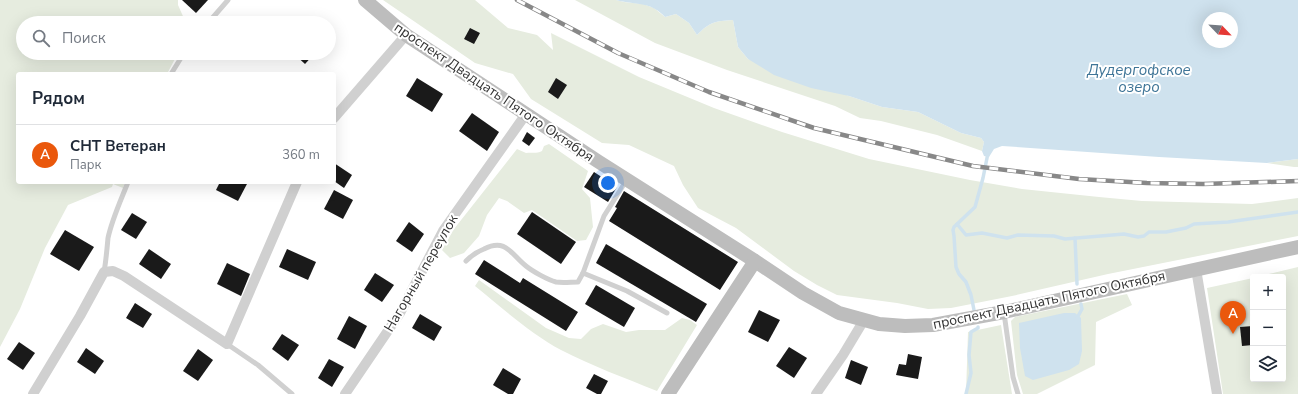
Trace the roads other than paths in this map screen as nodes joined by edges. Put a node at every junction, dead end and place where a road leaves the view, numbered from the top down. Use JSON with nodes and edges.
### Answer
{"nodes":[{"id":1,"x":228,"y":0,"type":"edge"},
{"id":2,"x":365,"y":0,"type":"edge"},
{"id":3,"x":214,"y":16,"type":"edge"},
{"id":4,"x":406,"y":35,"type":"junction"},
{"id":5,"x":180,"y":60,"type":"edge"},
{"id":6,"x":172,"y":72,"type":"edge"},
{"id":7,"x":526,"y":114,"type":"junction"},
{"id":8,"x":336,"y":116,"type":"edge"},
{"id":9,"x":627,"y":180,"type":"junction"},
{"id":10,"x":127,"y":184,"type":"edge"},
{"id":11,"x":296,"y":184,"type":"edge"},
{"id":12,"x":1298,"y":247,"type":"edge"},
{"id":13,"x":466,"y":261,"type":"dead end"},
{"id":14,"x":755,"y":261,"type":"junction"},
{"id":15,"x":1196,"y":269,"type":"junction"},
{"id":16,"x":104,"y":272,"type":"junction"},
{"id":17,"x":583,"y":273,"type":"junction"},
{"id":18,"x":1004,"y":312,"type":"junction"},
{"id":19,"x":667,"y":313,"type":"dead end"},
{"id":20,"x":864,"y":320,"type":"junction"},
{"id":21,"x":227,"y":344,"type":"junction"},
{"id":22,"x":33,"y":394,"type":"edge"},
{"id":23,"x":292,"y":394,"type":"edge"},
{"id":24,"x":345,"y":394,"type":"edge"},
{"id":25,"x":668,"y":394,"type":"edge"},
{"id":26,"x":816,"y":394,"type":"edge"},
{"id":27,"x":1018,"y":394,"type":"edge"},
{"id":28,"x":1216,"y":394,"type":"edge"}],
"edges":[{"from":1,"to":3,"type":"lane"},
{"from":2,"to":4,"type":"street","name":"проспект Двадцать Пятого Октября"},
{"from":4,"to":7,"type":"street","name":"проспект Двадцать Пятого Октября"},
{"from":4,"to":8,"type":"street"},
{"from":5,"to":6,"type":"lane"},
{"from":7,"to":9,"type":"street","name":"проспект Двадцать Пятого Октября"},
{"from":7,"to":24,"type":"street","name":"Нагорный переулок"},
{"from":9,"to":14,"type":"street","name":"проспект Двадцать Пятого Октября"},
{"from":9,"to":17,"type":"lane"},
{"from":10,"to":16,"type":"lane"},
{"from":11,"to":21,"type":"street"},
{"from":12,"to":15,"type":"street","name":"проспект Двадцать Пятого Октября"},
{"from":13,"to":17,"type":"lane"},
{"from":14,"to":20,"type":"street","name":"проспект Двадцать Пятого Октября"},
{"from":14,"to":25,"type":"street"},
{"from":15,"to":18,"type":"street","name":"проспект Двадцать Пятого Октября"},
{"from":15,"to":28,"type":"street"},
{"from":16,"to":21,"type":"street"},
{"from":16,"to":22,"type":"street"},
{"from":17,"to":19,"type":"lane"},
{"from":18,"to":20,"type":"street","name":"проспект Двадцать Пятого Октября"},
{"from":18,"to":27,"type":"lane"},
{"from":20,"to":26,"type":"street"},
{"from":21,"to":23,"type":"lane"}]}
